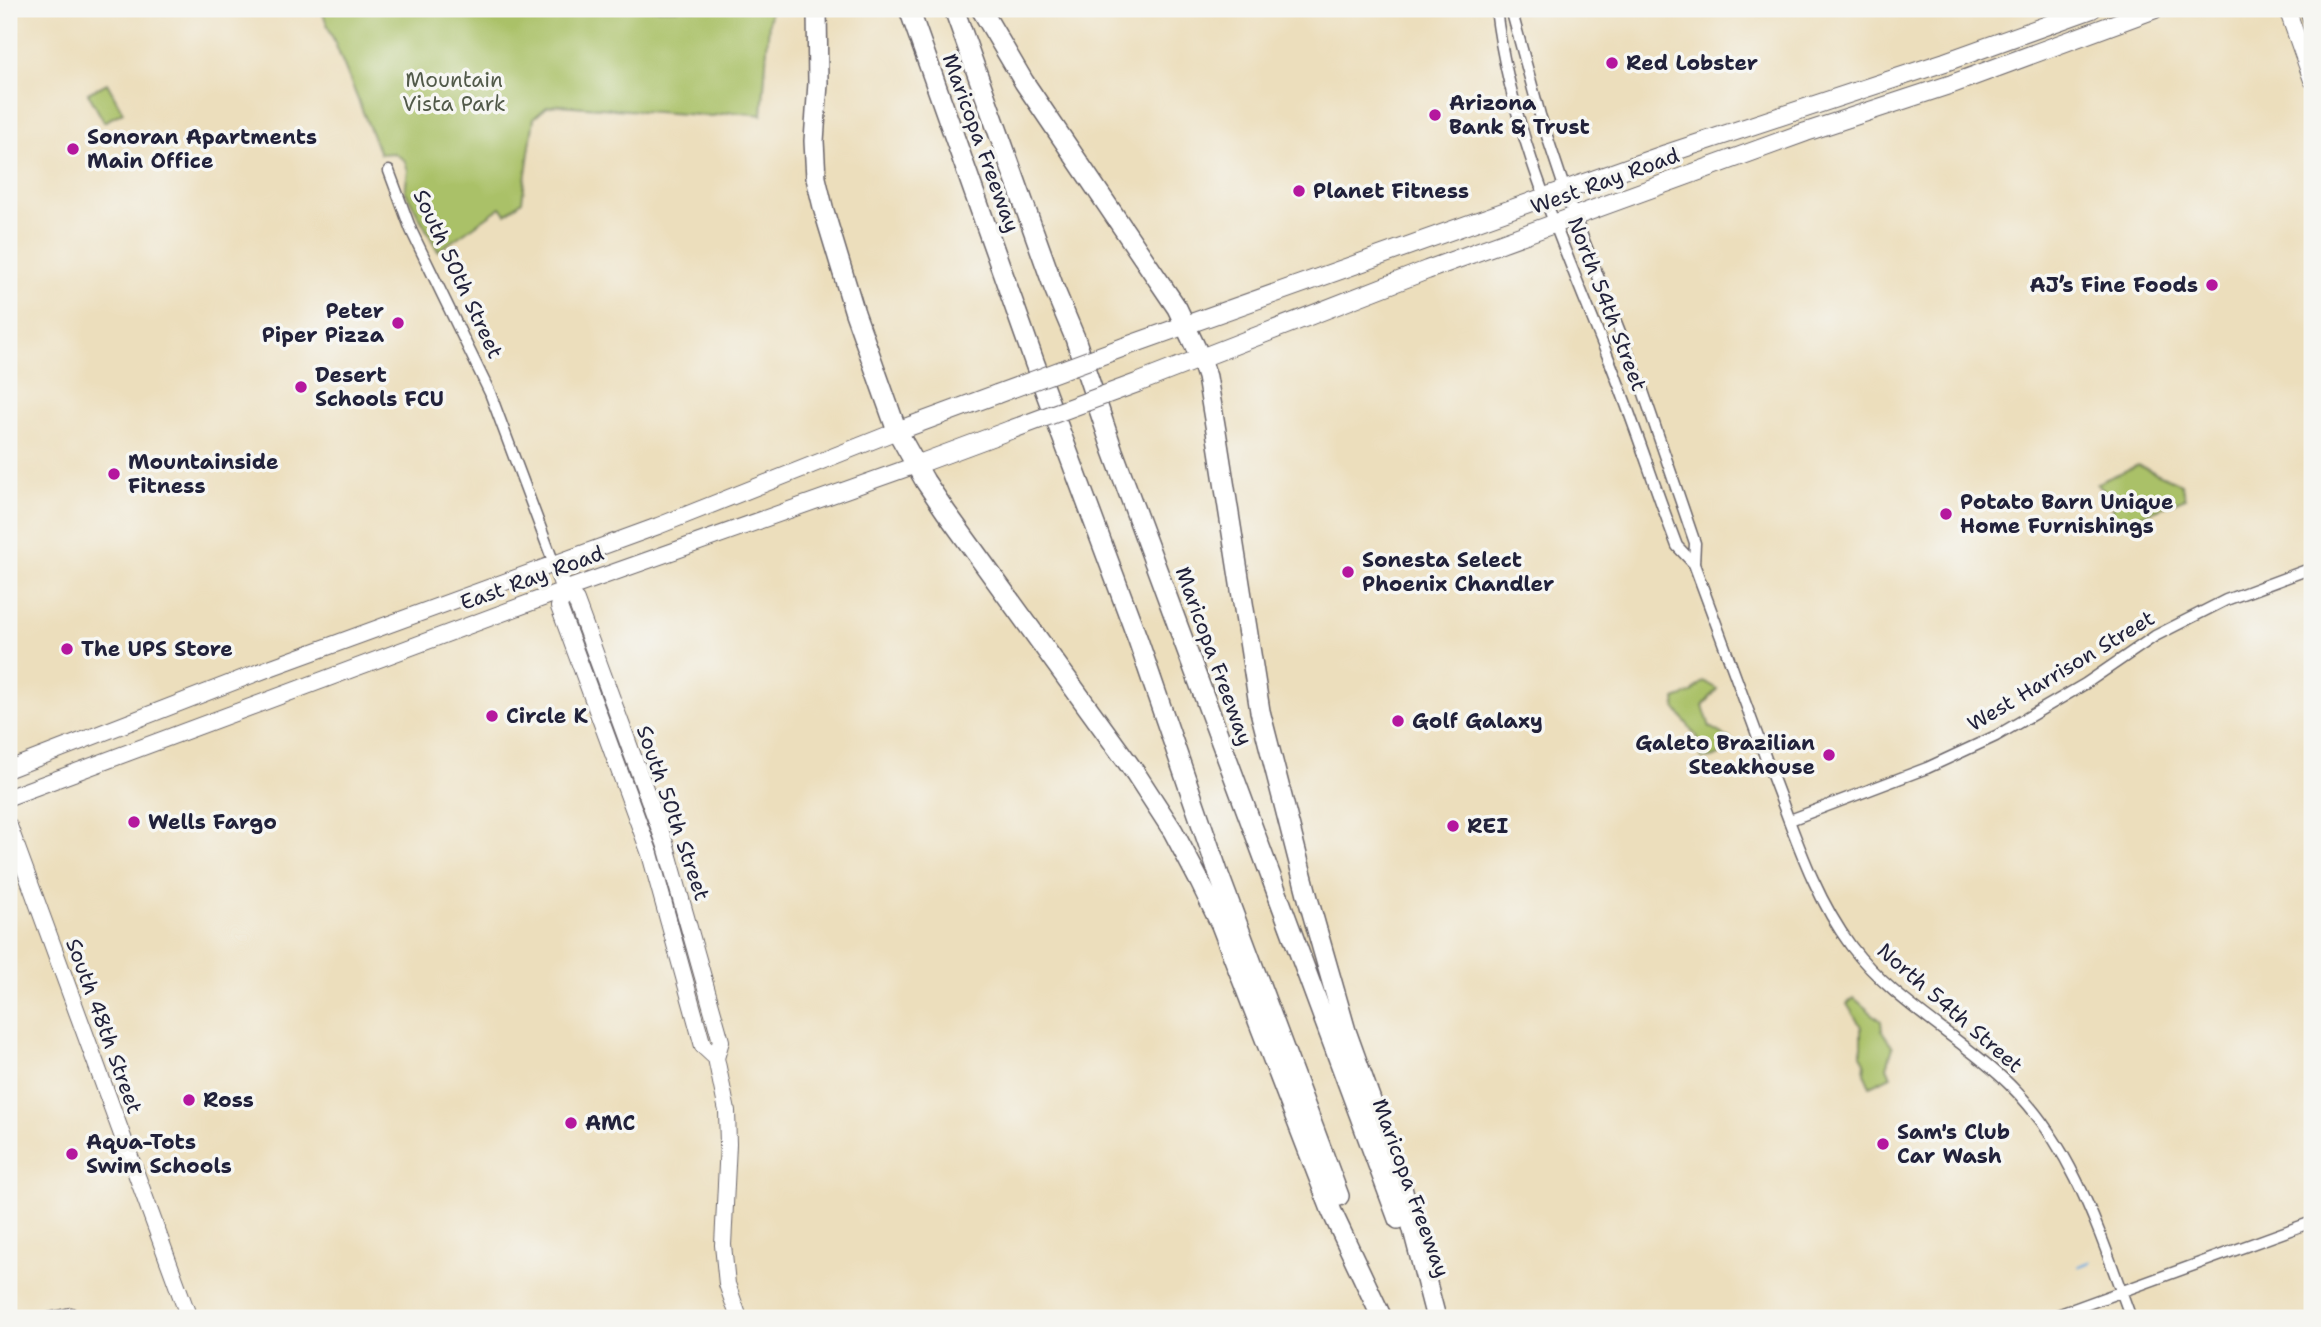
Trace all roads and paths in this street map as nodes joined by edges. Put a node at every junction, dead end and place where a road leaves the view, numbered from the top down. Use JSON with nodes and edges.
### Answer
{"nodes":[{"id":1,"x":817,"y":9,"type":"edge"},
{"id":2,"x":909,"y":9,"type":"edge"},
{"id":3,"x":954,"y":9,"type":"edge"},
{"id":4,"x":981,"y":9,"type":"edge"},
{"id":5,"x":1496,"y":9,"type":"edge"},
{"id":6,"x":1511,"y":9,"type":"edge"},
{"id":7,"x":2092,"y":9,"type":"edge"},
{"id":8,"x":2155,"y":9,"type":"edge"},
{"id":9,"x":2287,"y":9,"type":"edge"},
{"id":10,"x":2308,"y":9,"type":"edge"},
{"id":11,"x":2312,"y":22,"type":"edge"},
{"id":12,"x":2312,"y":80,"type":"edge"},
{"id":13,"x":389,"y":171,"type":"dead end"},
{"id":14,"x":1565,"y":191,"type":"junction"},
{"id":15,"x":1546,"y":198,"type":"junction"},
{"id":16,"x":1574,"y":216,"type":"junction"},
{"id":17,"x":1555,"y":223,"type":"junction"},
{"id":18,"x":1185,"y":325,"type":"junction"},
{"id":19,"x":1201,"y":359,"type":"junction"},
{"id":20,"x":1062,"y":371,"type":"joint"},
{"id":21,"x":1074,"y":406,"type":"joint"},
{"id":22,"x":897,"y":431,"type":"junction"},
{"id":23,"x":916,"y":465,"type":"junction"},
{"id":24,"x":1694,"y":564,"type":"junction"},
{"id":25,"x":2312,"y":568,"type":"edge"},
{"id":26,"x":559,"y":577,"type":"junction"},
{"id":27,"x":9,"y":769,"type":"edge"},
{"id":28,"x":9,"y":797,"type":"edge"},
{"id":29,"x":1790,"y":820,"type":"junction"},
{"id":30,"x":9,"y":826,"type":"edge"},
{"id":31,"x":2312,"y":1222,"type":"edge"},
{"id":32,"x":2121,"y":1291,"type":"junction"},
{"id":33,"x":74,"y":1316,"type":"edge"},
{"id":34,"x":49,"y":1318,"type":"edge"},
{"id":35,"x":189,"y":1318,"type":"edge"},
{"id":36,"x":739,"y":1318,"type":"edge"},
{"id":37,"x":1383,"y":1318,"type":"edge"},
{"id":38,"x":1436,"y":1318,"type":"edge"},
{"id":39,"x":2049,"y":1318,"type":"edge"},
{"id":40,"x":2131,"y":1318,"type":"edge"}],
"edges":[{"from":1,"to":22,"type":"highway"},
{"from":2,"to":37,"type":"highway","name":"Maricopa Freeway"},
{"from":3,"to":38,"type":"highway","name":"Maricopa Freeway"},
{"from":4,"to":18,"type":"highway"},
{"from":5,"to":15,"type":"street","name":"North 54th Street"},
{"from":6,"to":14,"type":"street","name":"North 54th Street"},
{"from":7,"to":14,"type":"main road","name":"West Ray Road"},
{"from":8,"to":16,"type":"main road","name":"West Ray Road"},
{"from":9,"to":12,"type":"main road"},
{"from":10,"to":11,"type":"main road"},
{"from":13,"to":26,"type":"street","name":"South 50th Street"},
{"from":14,"to":15,"type":"main road","name":"West Ray Road"},
{"from":14,"to":16,"type":"street","name":"North 54th Street"},
{"from":15,"to":17,"type":"street","name":"North 54th Street"},
{"from":15,"to":18,"type":"main road","name":"West Ray Road"},
{"from":16,"to":17,"type":"main road","name":"West Ray Road"},
{"from":16,"to":24,"type":"street","name":"North 54th Street"},
{"from":17,"to":19,"type":"main road","name":"West Ray Road"},
{"from":17,"to":24,"type":"street","name":"North 54th Street"},
{"from":18,"to":19,"type":"highway"},
{"from":18,"to":20,"type":"main road","name":"West Ray Road","bridge":true},
{"from":19,"to":21,"type":"main road","name":"West Ray Road","bridge":true},
{"from":19,"to":38,"type":"highway"},
{"from":20,"to":22,"type":"main road","name":"East Ray Road","bridge":true},
{"from":21,"to":23,"type":"main road","name":"East Ray Road","bridge":true},
{"from":22,"to":23,"type":"highway"},
{"from":22,"to":26,"type":"main road","name":"East Ray Road"},
{"from":23,"to":26,"type":"main road","name":"East Ray Road"},
{"from":23,"to":37,"type":"highway"},
{"from":24,"to":29,"type":"street","name":"North 54th Street"},
{"from":25,"to":29,"type":"street","name":"West Harrison Street"},
{"from":26,"to":27,"type":"main road","name":"East Ray Road"},
{"from":26,"to":28,"type":"main road","name":"East Ray Road"},
{"from":26,"to":36,"type":"main road","name":"South 50th Street"},
{"from":29,"to":32,"type":"street","name":"North 54th Street"},
{"from":30,"to":35,"type":"main road","name":"South 48th Street"},
{"from":31,"to":32,"type":"street"},
{"from":32,"to":39,"type":"street"},
{"from":32,"to":40,"type":"street","name":"North 54th Street"},
{"from":33,"to":34,"type":"street"}]}
